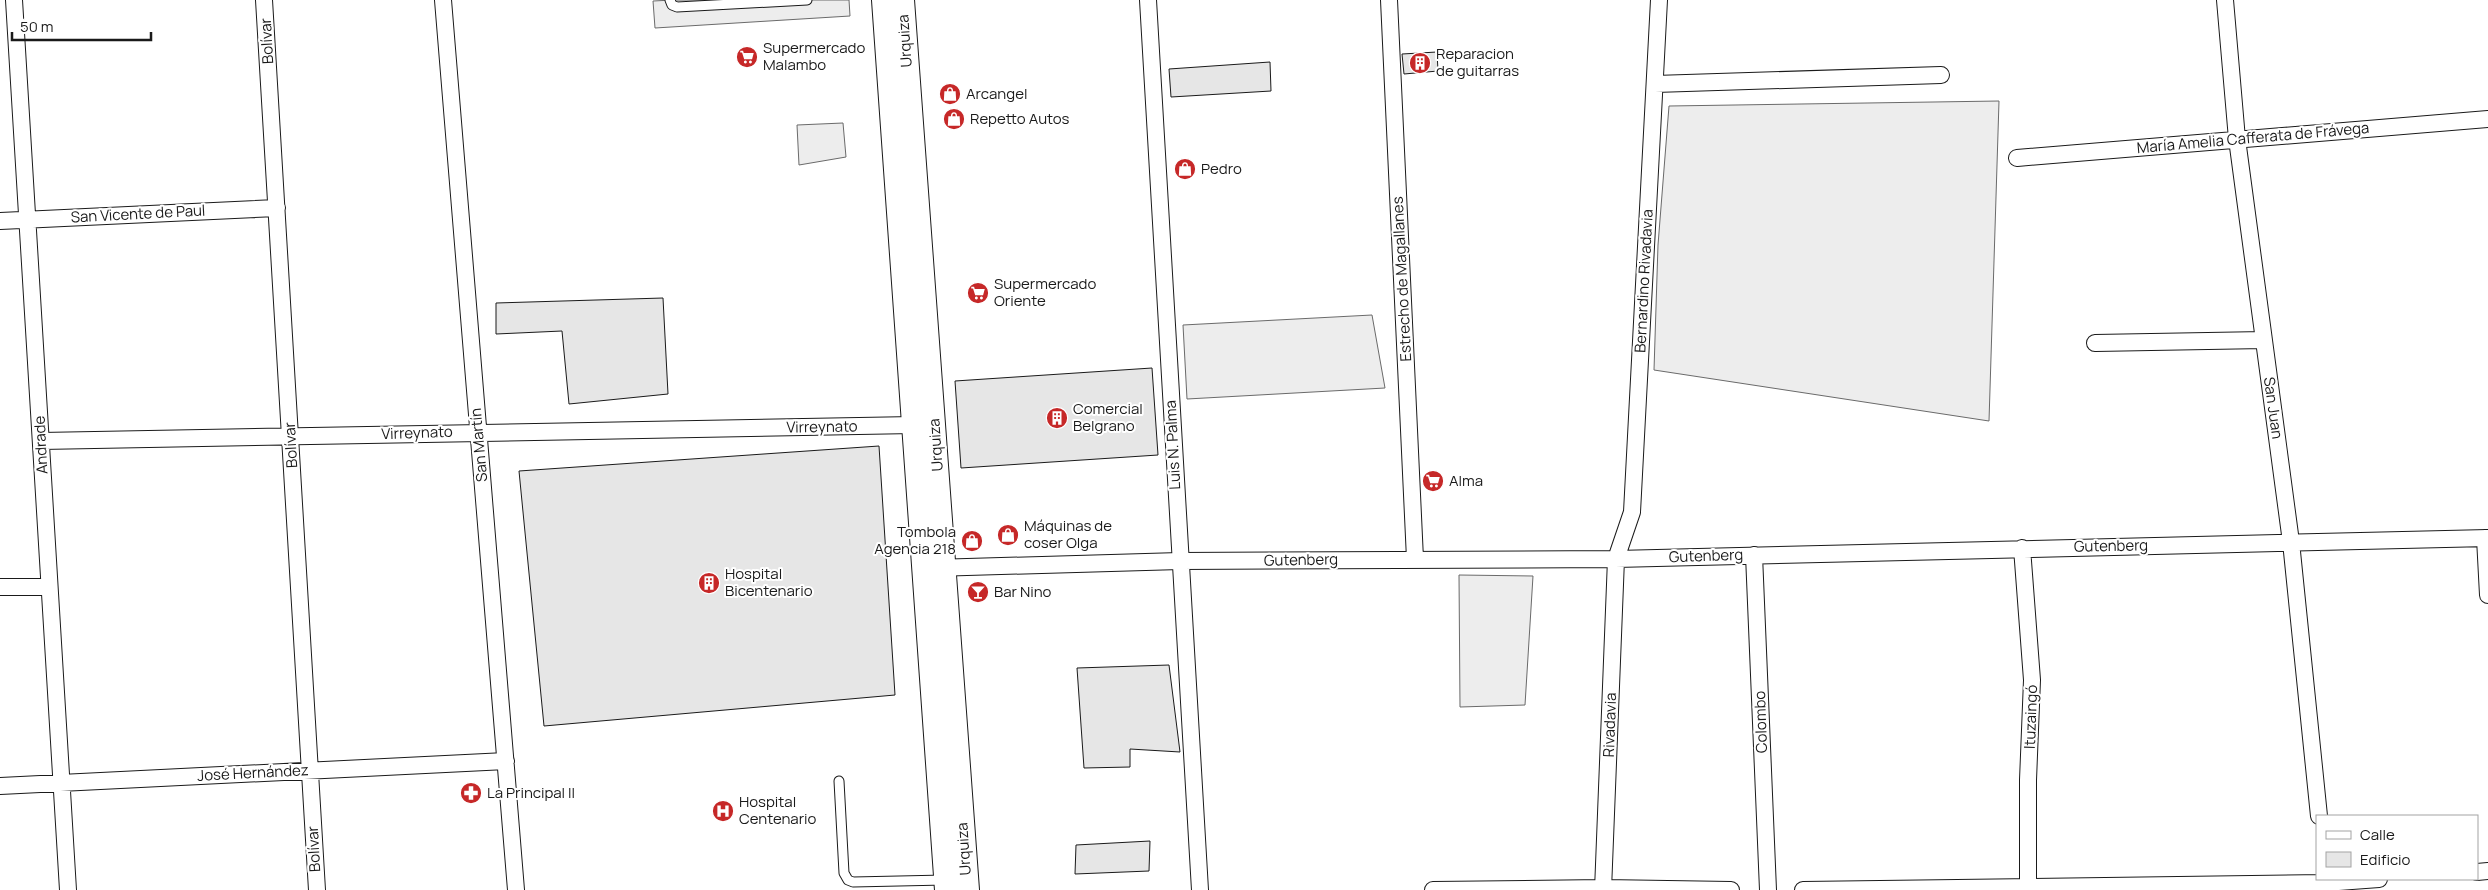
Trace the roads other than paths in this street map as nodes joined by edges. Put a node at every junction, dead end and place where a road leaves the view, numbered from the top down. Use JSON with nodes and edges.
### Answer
{"nodes":[{"id":1,"x":14,"y":0,"type":"edge"},
{"id":2,"x":264,"y":0,"type":"edge"},
{"id":3,"x":442,"y":0,"type":"edge"},
{"id":4,"x":670,"y":0,"type":"edge"},
{"id":5,"x":807,"y":0,"type":"edge"},
{"id":6,"x":884,"y":0,"type":"edge"},
{"id":7,"x":902,"y":0,"type":"edge"},
{"id":8,"x":1148,"y":0,"type":"edge"},
{"id":9,"x":1389,"y":0,"type":"edge"},
{"id":10,"x":1659,"y":0,"type":"edge"},
{"id":11,"x":2225,"y":0,"type":"edge"},
{"id":12,"x":1940,"y":75,"type":"dead end"},
{"id":13,"x":1655,"y":84,"type":"junction"},
{"id":14,"x":2488,"y":119,"type":"edge"},
{"id":15,"x":2237,"y":139,"type":"junction"},
{"id":16,"x":2017,"y":158,"type":"dead end"},
{"id":17,"x":277,"y":208,"type":"junction"},
{"id":18,"x":27,"y":219,"type":"junction"},
{"id":19,"x":0,"y":221,"type":"edge"},
{"id":20,"x":2264,"y":340,"type":"junction"},
{"id":21,"x":2096,"y":343,"type":"dead end"},
{"id":22,"x":914,"y":426,"type":"junction"},
{"id":23,"x":478,"y":432,"type":"junction"},
{"id":24,"x":290,"y":437,"type":"junction"},
{"id":25,"x":41,"y":441,"type":"junction"},
{"id":26,"x":2487,"y":538,"type":"edge"},
{"id":27,"x":2292,"y":542,"type":"junction"},
{"id":28,"x":2022,"y":548,"type":"junction"},
{"id":29,"x":1754,"y":555,"type":"junction"},
{"id":30,"x":1415,"y":559,"type":"junction"},
{"id":31,"x":1616,"y":559,"type":"junction"},
{"id":32,"x":1180,"y":562,"type":"junction"},
{"id":33,"x":934,"y":568,"type":"junction"},
{"id":34,"x":0,"y":587,"type":"edge"},
{"id":35,"x":49,"y":587,"type":"junction"},
{"id":36,"x":2488,"y":595,"type":"edge"},
{"id":37,"x":506,"y":761,"type":"junction"},
{"id":38,"x":310,"y":771,"type":"junction"},
{"id":39,"x":839,"y":781,"type":"dead end"},
{"id":40,"x":61,"y":783,"type":"junction"},
{"id":41,"x":0,"y":786,"type":"edge"},
{"id":42,"x":2319,"y":815,"type":"edge"},
{"id":43,"x":2367,"y":880,"type":"edge"},
{"id":44,"x":2325,"y":884,"type":"edge"},
{"id":45,"x":956,"y":885,"type":"edge"},
{"id":46,"x":2028,"y":886,"type":"junction"},
{"id":47,"x":1604,"y":889,"type":"edge"},
{"id":48,"x":68,"y":890,"type":"edge"},
{"id":49,"x":317,"y":890,"type":"edge"},
{"id":50,"x":516,"y":890,"type":"edge"},
{"id":51,"x":1200,"y":890,"type":"edge"},
{"id":52,"x":1433,"y":890,"type":"edge"},
{"id":53,"x":1731,"y":890,"type":"edge"},
{"id":54,"x":1768,"y":890,"type":"edge"},
{"id":55,"x":1803,"y":890,"type":"edge"}],
"edges":[{"from":1,"to":18,"type":"street","name":"Andrade"},
{"from":2,"to":17,"type":"street","name":"Bolívar"},
{"from":3,"to":23,"type":"street","name":"San Martín"},
{"from":4,"to":5,"type":"lane"},
{"from":6,"to":22,"type":"main road","name":"Urquiza"},
{"from":7,"to":33,"type":"main road","name":"Urquiza"},
{"from":8,"to":32,"type":"street","name":"Luis N. Palma"},
{"from":9,"to":30,"type":"street","name":"Estrecho de Magallanes"},
{"from":10,"to":13,"type":"street","name":"Bernardino Rivadavia"},
{"from":11,"to":15,"type":"street","name":"San Juan"},
{"from":12,"to":13,"type":"street"},
{"from":13,"to":31,"type":"street","name":"Bernardino Rivadavia"},
{"from":14,"to":15,"type":"street","name":"María Amelia Cafferata de Frávega"},
{"from":15,"to":16,"type":"street","name":"María Amelia Cafferata de Frávega"},
{"from":15,"to":20,"type":"street","name":"San Juan"},
{"from":17,"to":18,"type":"street","name":"San Vicente de Paul"},
{"from":17,"to":24,"type":"street","name":"Bolívar"},
{"from":18,"to":19,"type":"street","name":"San Vicente de Paul"},
{"from":18,"to":25,"type":"street","name":"Andrade"},
{"from":20,"to":21,"type":"street"},
{"from":20,"to":27,"type":"street","name":"San Juan"},
{"from":22,"to":23,"type":"street","name":"Virreynato"},
{"from":22,"to":33,"type":"main road","name":"Urquiza"},
{"from":23,"to":24,"type":"street","name":"Virreynato"},
{"from":23,"to":37,"type":"street","name":"San Martín"},
{"from":24,"to":25,"type":"street","name":"Virreynato"},
{"from":24,"to":38,"type":"street","name":"Bolívar"},
{"from":25,"to":35,"type":"street","name":"Andrade"},
{"from":26,"to":27,"type":"street","name":"Gutenberg"},
{"from":26,"to":36,"type":"street"},
{"from":27,"to":28,"type":"street","name":"Gutenberg"},
{"from":27,"to":42,"type":"street","name":"San Juan"},
{"from":28,"to":29,"type":"street","name":"Gutenberg"},
{"from":28,"to":46,"type":"street","name":"Ituzaingó"},
{"from":29,"to":31,"type":"street","name":"Gutenberg"},
{"from":29,"to":54,"type":"street","name":"Colombo"},
{"from":30,"to":31,"type":"street","name":"Gutenberg"},
{"from":30,"to":32,"type":"street","name":"Gutenberg"},
{"from":31,"to":47,"type":"street","name":"Rivadavia"},
{"from":32,"to":33,"type":"street","name":"Gutenberg"},
{"from":32,"to":51,"type":"street","name":"Luis N. Palma"},
{"from":33,"to":45,"type":"main road","name":"Urquiza"},
{"from":34,"to":35,"type":"street"},
{"from":35,"to":40,"type":"street","name":"Andrade"},
{"from":37,"to":38,"type":"street","name":"José Hernández"},
{"from":37,"to":50,"type":"street","name":"San Martín"},
{"from":38,"to":40,"type":"street","name":"José Hernández"},
{"from":38,"to":49,"type":"street","name":"Bolívar"},
{"from":39,"to":45,"type":"lane"},
{"from":40,"to":41,"type":"street","name":"José Hernández"},
{"from":40,"to":48,"type":"street","name":"Andrade"},
{"from":43,"to":44,"type":"street"},
{"from":44,"to":46,"type":"street"},
{"from":46,"to":55,"type":"street"},
{"from":47,"to":52,"type":"street"},
{"from":47,"to":53,"type":"street"}]}
